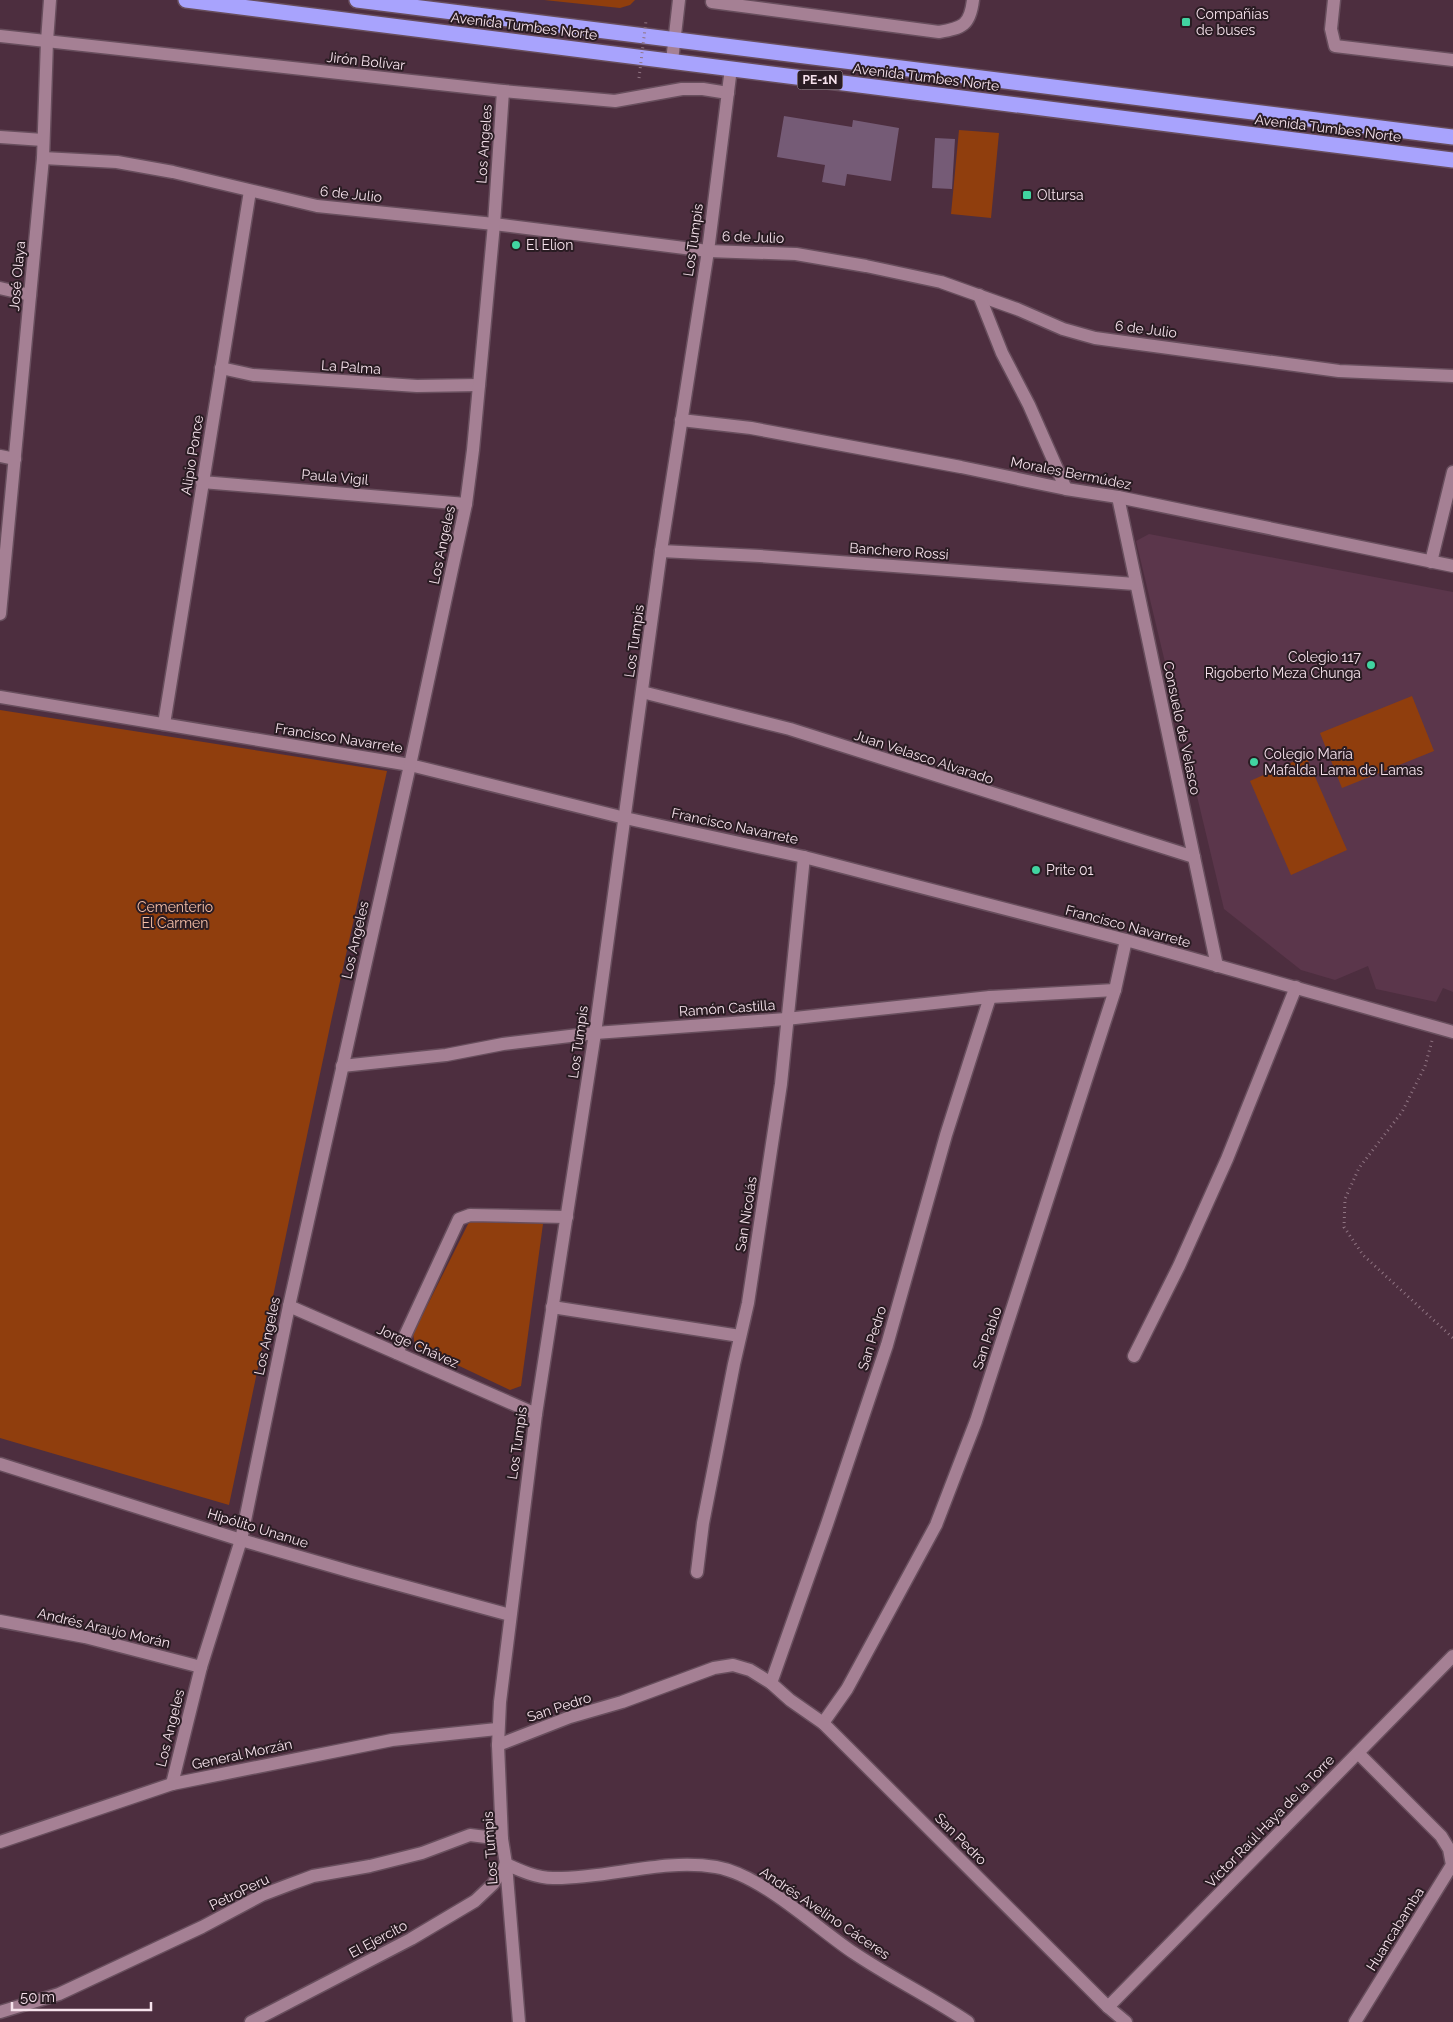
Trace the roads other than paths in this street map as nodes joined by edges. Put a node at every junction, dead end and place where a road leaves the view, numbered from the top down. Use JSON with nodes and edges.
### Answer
{"nodes":[{"id":1,"x":50,"y":0,"type":"edge"},
{"id":2,"x":186,"y":0,"type":"edge"},
{"id":3,"x":357,"y":0,"type":"edge"},
{"id":4,"x":679,"y":0,"type":"edge"},
{"id":5,"x":973,"y":0,"type":"edge"},
{"id":6,"x":1334,"y":0,"type":"edge"},
{"id":7,"x":712,"y":2,"type":"dead end"},
{"id":8,"x":0,"y":36,"type":"edge"},
{"id":9,"x":675,"y":40,"type":"junction"},
{"id":10,"x":47,"y":41,"type":"junction"},
{"id":11,"x":1453,"y":60,"type":"edge"},
{"id":12,"x":672,"y":61,"type":"junction"},
{"id":13,"x":731,"y":68,"type":"junction"},
{"id":14,"x":503,"y":91,"type":"junction"},
{"id":15,"x":728,"y":93,"type":"junction"},
{"id":16,"x":1453,"y":137,"type":"edge"},
{"id":17,"x":0,"y":138,"type":"edge"},
{"id":18,"x":43,"y":140,"type":"junction"},
{"id":19,"x":43,"y":158,"type":"junction"},
{"id":20,"x":1453,"y":160,"type":"edge"},
{"id":21,"x":250,"y":191,"type":"junction"},
{"id":22,"x":494,"y":224,"type":"junction"},
{"id":23,"x":708,"y":251,"type":"junction"},
{"id":24,"x":0,"y":288,"type":"edge"},
{"id":25,"x":30,"y":295,"type":"junction"},
{"id":26,"x":979,"y":295,"type":"junction"},
{"id":27,"x":221,"y":368,"type":"junction"},
{"id":28,"x":1453,"y":376,"type":"edge"},
{"id":29,"x":479,"y":385,"type":"junction"},
{"id":30,"x":681,"y":420,"type":"junction"},
{"id":31,"x":0,"y":456,"type":"edge"},
{"id":32,"x":15,"y":459,"type":"junction"},
{"id":33,"x":1453,"y":472,"type":"edge"},
{"id":34,"x":202,"y":482,"type":"junction"},
{"id":35,"x":1066,"y":489,"type":"junction"},
{"id":36,"x":1118,"y":497,"type":"junction"},
{"id":37,"x":466,"y":504,"type":"junction"},
{"id":38,"x":661,"y":551,"type":"junction"},
{"id":39,"x":1431,"y":562,"type":"junction"},
{"id":40,"x":1453,"y":566,"type":"edge"},
{"id":41,"x":1135,"y":584,"type":"junction"},
{"id":42,"x":0,"y":614,"type":"edge"},
{"id":43,"x":642,"y":692,"type":"junction"},
{"id":44,"x":0,"y":697,"type":"edge"},
{"id":45,"x":164,"y":724,"type":"junction"},
{"id":46,"x":410,"y":764,"type":"junction"},
{"id":47,"x":625,"y":818,"type":"junction"},
{"id":48,"x":804,"y":856,"type":"junction"},
{"id":49,"x":1194,"y":858,"type":"junction"},
{"id":50,"x":1126,"y":940,"type":"junction"},
{"id":51,"x":1218,"y":966,"type":"junction"},
{"id":52,"x":1296,"y":987,"type":"junction"},
{"id":53,"x":1115,"y":990,"type":"junction"},
{"id":54,"x":990,"y":997,"type":"junction"},
{"id":55,"x":786,"y":1019,"type":"junction"},
{"id":56,"x":1453,"y":1032,"type":"edge"},
{"id":57,"x":595,"y":1033,"type":"junction"},
{"id":58,"x":342,"y":1066,"type":"junction"},
{"id":59,"x":567,"y":1217,"type":"junction"},
{"id":60,"x":289,"y":1306,"type":"junction"},
{"id":61,"x":552,"y":1308,"type":"junction"},
{"id":62,"x":740,"y":1336,"type":"junction"},
{"id":63,"x":397,"y":1352,"type":"junction"},
{"id":64,"x":1134,"y":1356,"type":"dead end"},
{"id":65,"x":536,"y":1414,"type":"junction"},
{"id":66,"x":0,"y":1464,"type":"edge"},
{"id":67,"x":241,"y":1540,"type":"junction"},
{"id":68,"x":697,"y":1572,"type":"dead end"},
{"id":69,"x":510,"y":1615,"type":"junction"},
{"id":70,"x":0,"y":1621,"type":"edge"},
{"id":71,"x":1453,"y":1656,"type":"edge"},
{"id":72,"x":201,"y":1667,"type":"junction"},
{"id":73,"x":771,"y":1683,"type":"junction"},
{"id":74,"x":824,"y":1723,"type":"junction"},
{"id":75,"x":497,"y":1729,"type":"junction"},
{"id":76,"x":498,"y":1745,"type":"junction"},
{"id":77,"x":1358,"y":1753,"type":"junction"},
{"id":78,"x":172,"y":1784,"type":"junction"},
{"id":79,"x":502,"y":1839,"type":"junction"},
{"id":80,"x":0,"y":1842,"type":"edge"},
{"id":81,"x":506,"y":1864,"type":"junction"},
{"id":82,"x":1108,"y":2007,"type":"junction"},
{"id":83,"x":0,"y":2012,"type":"edge"},
{"id":84,"x":251,"y":2022,"type":"edge"},
{"id":85,"x":519,"y":2022,"type":"edge"},
{"id":86,"x":968,"y":2022,"type":"edge"},
{"id":87,"x":1126,"y":2022,"type":"edge"},
{"id":88,"x":1355,"y":2022,"type":"edge"}],
"edges":[{"from":1,"to":10,"type":"street","name":"José Olaya"},
{"from":2,"to":12,"type":"highway","name":"Avenida Tumbes Norte","number":"PE-1N"},
{"from":3,"to":9,"type":"highway","name":"Avenida Tumbes Norte","number":"PE-1N"},
{"from":4,"to":9,"type":"street"},
{"from":5,"to":7,"type":"street"},
{"from":6,"to":11,"type":"street"},
{"from":8,"to":10,"type":"street","name":"Jirón Bolívar"},
{"from":9,"to":12,"type":"street"},
{"from":9,"to":16,"type":"highway","name":"Avenida Tumbes Norte","number":"PE-1N"},
{"from":10,"to":14,"type":"street","name":"Jirón Bolívar"},
{"from":10,"to":18,"type":"street","name":"José Olaya"},
{"from":12,"to":13,"type":"highway","name":"Avenida Tumbes Norte","number":"PE-1N"},
{"from":13,"to":15,"type":"street","name":"Los Tumpis"},
{"from":13,"to":20,"type":"highway","name":"Avenida Tumbes Norte","number":"PE-1N"},
{"from":14,"to":15,"type":"street","name":"Jirón Bolívar"},
{"from":14,"to":22,"type":"street","name":"Los Angeles"},
{"from":15,"to":23,"type":"street","name":"Los Tumpis"},
{"from":17,"to":18,"type":"street"},
{"from":18,"to":19,"type":"street","name":"José Olaya"},
{"from":19,"to":21,"type":"street","name":"6 de Julio"},
{"from":19,"to":25,"type":"street","name":"José Olaya"},
{"from":21,"to":22,"type":"street","name":"6 de Julio"},
{"from":21,"to":27,"type":"street","name":"Alipio Ponce"},
{"from":22,"to":23,"type":"street","name":"6 de Julio"},
{"from":22,"to":29,"type":"street","name":"Los Angeles"},
{"from":23,"to":26,"type":"street","name":"6 de Julio"},
{"from":23,"to":30,"type":"street","name":"Los Tumpis"},
{"from":24,"to":25,"type":"street"},
{"from":25,"to":32,"type":"street","name":"José Olaya"},
{"from":26,"to":28,"type":"street","name":"6 de Julio"},
{"from":26,"to":35,"type":"street"},
{"from":27,"to":29,"type":"street","name":"La Palma"},
{"from":27,"to":34,"type":"street","name":"Alipio Ponce"},
{"from":29,"to":37,"type":"street","name":"Los Angeles"},
{"from":30,"to":35,"type":"street","name":"Morales Bermúdez"},
{"from":30,"to":38,"type":"street","name":"Los Tumpis"},
{"from":31,"to":32,"type":"street"},
{"from":32,"to":42,"type":"street","name":"José Olaya"},
{"from":33,"to":39,"type":"street"},
{"from":34,"to":37,"type":"street","name":"Paula Vigil"},
{"from":34,"to":45,"type":"street","name":"Alipio Ponce"},
{"from":35,"to":36,"type":"street","name":"Morales Bermúdez"},
{"from":36,"to":39,"type":"street","name":"Morales Bermúdez"},
{"from":36,"to":41,"type":"street","name":"Consuelo de Velasco"},
{"from":37,"to":46,"type":"street","name":"Los Angeles"},
{"from":38,"to":41,"type":"street","name":"Banchero Rossi"},
{"from":38,"to":43,"type":"street","name":"Los Tumpis"},
{"from":39,"to":40,"type":"street","name":"Morales Bermúdez"},
{"from":41,"to":49,"type":"street","name":"Consuelo de Velasco"},
{"from":43,"to":47,"type":"street","name":"Los Tumpis"},
{"from":43,"to":49,"type":"street","name":"Juan Velasco Alvarado"},
{"from":44,"to":45,"type":"street","name":"Francisco Navarrete"},
{"from":45,"to":46,"type":"street","name":"Francisco Navarrete"},
{"from":46,"to":47,"type":"street","name":"Francisco Navarrete"},
{"from":46,"to":58,"type":"street","name":"Los Angeles"},
{"from":47,"to":48,"type":"street","name":"Francisco Navarrete"},
{"from":47,"to":57,"type":"street","name":"Los Tumpis"},
{"from":48,"to":50,"type":"street","name":"Francisco Navarrete"},
{"from":48,"to":55,"type":"street","name":"San Nicolás"},
{"from":49,"to":51,"type":"street","name":"Consuelo de Velasco"},
{"from":50,"to":51,"type":"street","name":"Francisco Navarrete"},
{"from":50,"to":53,"type":"street","name":"San Pablo"},
{"from":51,"to":52,"type":"street","name":"Francisco Navarrete"},
{"from":52,"to":56,"type":"street","name":"Francisco Navarrete"},
{"from":52,"to":64,"type":"street"},
{"from":53,"to":54,"type":"street","name":"Ramón Castilla"},
{"from":53,"to":74,"type":"street","name":"San Pablo"},
{"from":54,"to":55,"type":"street","name":"Ramón Castilla"},
{"from":54,"to":73,"type":"street","name":"San Pedro"},
{"from":55,"to":57,"type":"street","name":"Ramón Castilla"},
{"from":55,"to":62,"type":"street","name":"San Nicolás"},
{"from":57,"to":58,"type":"street","name":"Ramón Castilla"},
{"from":57,"to":59,"type":"street","name":"Los Tumpis"},
{"from":58,"to":60,"type":"street","name":"Los Angeles"},
{"from":59,"to":61,"type":"street","name":"Los Tumpis"},
{"from":59,"to":63,"type":"street"},
{"from":60,"to":63,"type":"street","name":"Jorge Chávez"},
{"from":60,"to":67,"type":"street","name":"Los Angeles"},
{"from":61,"to":62,"type":"street"},
{"from":61,"to":65,"type":"street","name":"Los Tumpis"},
{"from":62,"to":68,"type":"street","name":"San Nicolás"},
{"from":63,"to":65,"type":"street","name":"Jorge Chávez"},
{"from":65,"to":69,"type":"street","name":"Los Tumpis"},
{"from":66,"to":67,"type":"street","name":"Hipólito Unanue"},
{"from":67,"to":69,"type":"street","name":"Hipólito Unanue"},
{"from":67,"to":72,"type":"street","name":"Los Angeles"},
{"from":69,"to":75,"type":"street","name":"Los Tumpis"},
{"from":70,"to":72,"type":"street","name":"Andrés Araujo Morán"},
{"from":71,"to":77,"type":"street","name":"Víctor Raúl Haya de la Torre"},
{"from":72,"to":78,"type":"street","name":"Los Angeles"},
{"from":73,"to":74,"type":"street","name":"San Pedro"},
{"from":73,"to":76,"type":"street","name":"San Pedro"},
{"from":74,"to":82,"type":"street","name":"San Pedro"},
{"from":75,"to":76,"type":"street","name":"Los Tumpis"},
{"from":75,"to":78,"type":"street","name":"General Morzán"},
{"from":76,"to":79,"type":"street","name":"Los Tumpis"},
{"from":77,"to":82,"type":"street","name":"Víctor Raúl Haya de la Torre"},
{"from":77,"to":88,"type":"street","name":"Huancabamba"},
{"from":78,"to":80,"type":"street","name":"General Morzán"},
{"from":79,"to":81,"type":"street","name":"Los Tumpis"},
{"from":79,"to":83,"type":"street","name":"PetroPeru"},
{"from":81,"to":84,"type":"street","name":"El Ejercito"},
{"from":81,"to":85,"type":"street","name":"Los Tumpis"},
{"from":81,"to":86,"type":"street","name":"Andrés Avelino Cáceres"},
{"from":82,"to":87,"type":"street","name":"San Pedro"}]}
